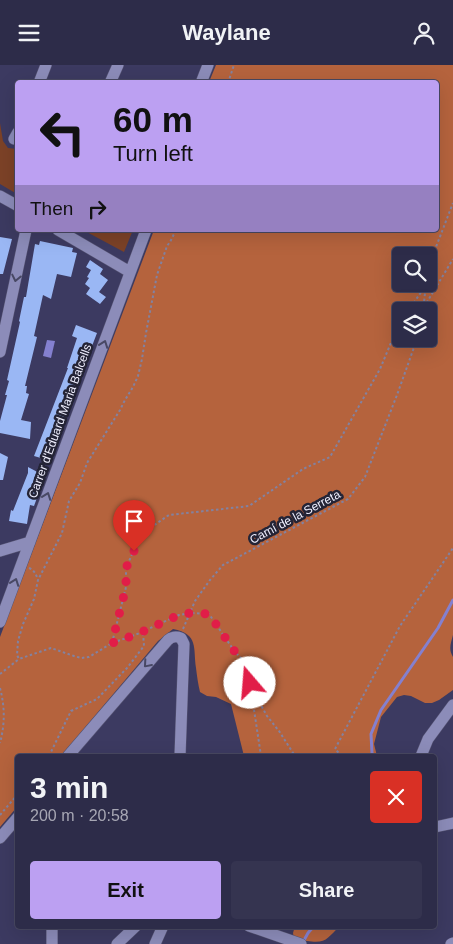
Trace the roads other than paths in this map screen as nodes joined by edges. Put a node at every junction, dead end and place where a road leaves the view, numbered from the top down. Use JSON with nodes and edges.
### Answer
{"nodes":[{"id":1,"x":46,"y":65,"type":"edge"},
{"id":2,"x":118,"y":65,"type":"edge"},
{"id":3,"x":208,"y":65,"type":"edge"},
{"id":4,"x":40,"y":80,"type":"edge"},
{"id":5,"x":111,"y":80,"type":"edge"},
{"id":6,"x":202,"y":80,"type":"edge"},
{"id":7,"x":0,"y":196,"type":"edge"},
{"id":8,"x":15,"y":204,"type":"edge"},
{"id":9,"x":26,"y":232,"type":"edge"},
{"id":10,"x":61,"y":232,"type":"edge"},
{"id":11,"x":145,"y":232,"type":"edge"},
{"id":12,"x":130,"y":272,"type":"junction"},
{"id":13,"x":0,"y":352,"type":"edge"},
{"id":14,"x":30,"y":542,"type":"junction"},
{"id":15,"x":0,"y":551,"type":"edge"},
{"id":16,"x":0,"y":622,"type":"edge"},
{"id":17,"x":453,"y":705,"type":"edge"},
{"id":18,"x":70,"y":754,"type":"edge"},
{"id":19,"x":180,"y":754,"type":"edge"},
{"id":20,"x":422,"y":754,"type":"edge"},
{"id":21,"x":15,"y":820,"type":"edge"},
{"id":22,"x":437,"y":825,"type":"edge"},
{"id":23,"x":452,"y":825,"type":"edge"},
{"id":24,"x":0,"y":837,"type":"edge"},
{"id":25,"x":52,"y":929,"type":"edge"},
{"id":26,"x":133,"y":929,"type":"edge"},
{"id":27,"x":162,"y":929,"type":"edge"},
{"id":28,"x":257,"y":929,"type":"edge"},
{"id":29,"x":52,"y":944,"type":"edge"},
{"id":30,"x":117,"y":944,"type":"edge"},
{"id":31,"x":155,"y":944,"type":"edge"},
{"id":32,"x":301,"y":944,"type":"edge"}],
"edges":[{"from":1,"to":4,"type":"street"},
{"from":2,"to":5,"type":"street"},
{"from":3,"to":6,"type":"street"},
{"from":7,"to":8,"type":"street"},
{"from":9,"to":13,"type":"street","one_way":true},
{"from":10,"to":12,"type":"street"},
{"from":11,"to":12,"type":"street","name":"Carrer d'Eduard Maria Balcells"},
{"from":14,"to":12,"type":"street","name":"Carrer d'Eduard Maria Balcells","one_way":true},
{"from":14,"to":15,"type":"street"},
{"from":16,"to":14,"type":"street","name":"Carrer d'Eduard Maria Balcells","one_way":true},
{"from":17,"to":20,"type":"street"},
{"from":19,"to":18,"type":"street","one_way":true},
{"from":21,"to":24,"type":"street"},
{"from":22,"to":23,"type":"street"},
{"from":25,"to":29,"type":"street"},
{"from":26,"to":30,"type":"street"},
{"from":27,"to":31,"type":"street"},
{"from":28,"to":32,"type":"street"}]}
